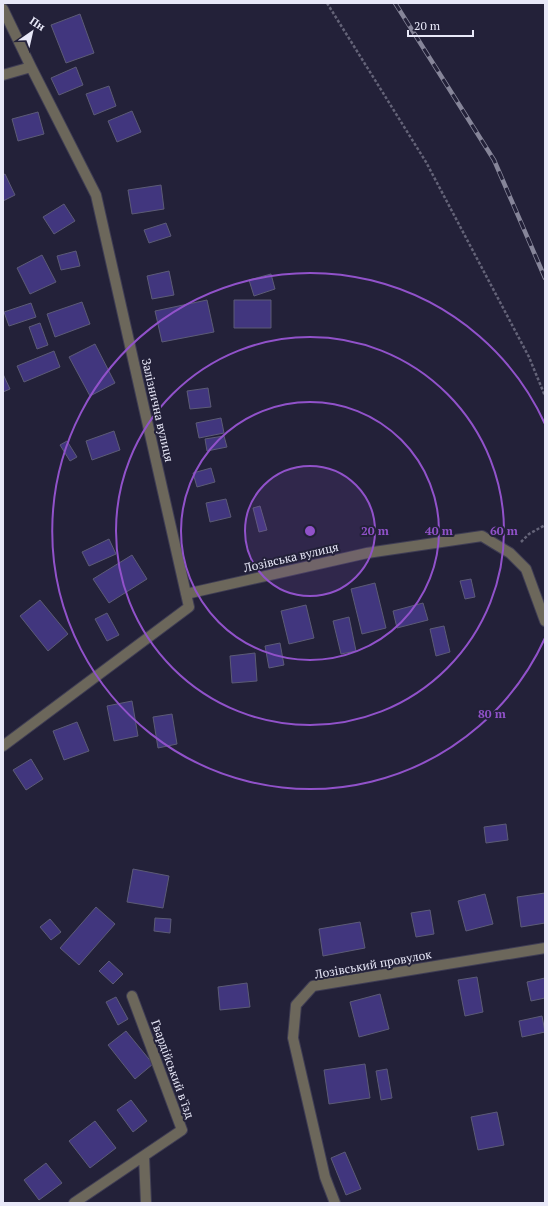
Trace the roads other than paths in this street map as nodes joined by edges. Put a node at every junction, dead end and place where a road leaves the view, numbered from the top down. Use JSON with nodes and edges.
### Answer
{"nodes":[{"id":1,"x":3,"y":9,"type":"edge"},
{"id":2,"x":31,"y":67,"type":"junction"},
{"id":3,"x":3,"y":75,"type":"edge"},
{"id":4,"x":186,"y":594,"type":"junction"},
{"id":5,"x":545,"y":621,"type":"edge"},
{"id":6,"x":3,"y":746,"type":"edge"},
{"id":7,"x":545,"y":948,"type":"edge"},
{"id":8,"x":132,"y":996,"type":"dead end"},
{"id":9,"x":144,"y":1156,"type":"junction"},
{"id":10,"x":74,"y":1203,"type":"edge"},
{"id":11,"x":146,"y":1203,"type":"edge"},
{"id":12,"x":335,"y":1203,"type":"edge"}],
"edges":[{"from":1,"to":2,"type":"street","name":"Залізнична вулиця"},
{"from":2,"to":3,"type":"street"},
{"from":2,"to":4,"type":"street","name":"Залізнична вулиця"},
{"from":4,"to":5,"type":"street","name":"Лозівська вулиця"},
{"from":4,"to":6,"type":"street","name":"Залізнична вулиця"},
{"from":7,"to":12,"type":"street","name":"Лозівський провулок"},
{"from":8,"to":9,"type":"street","name":"Гвардійський в'їзд"},
{"from":9,"to":10,"type":"street"},
{"from":9,"to":11,"type":"street"}]}
